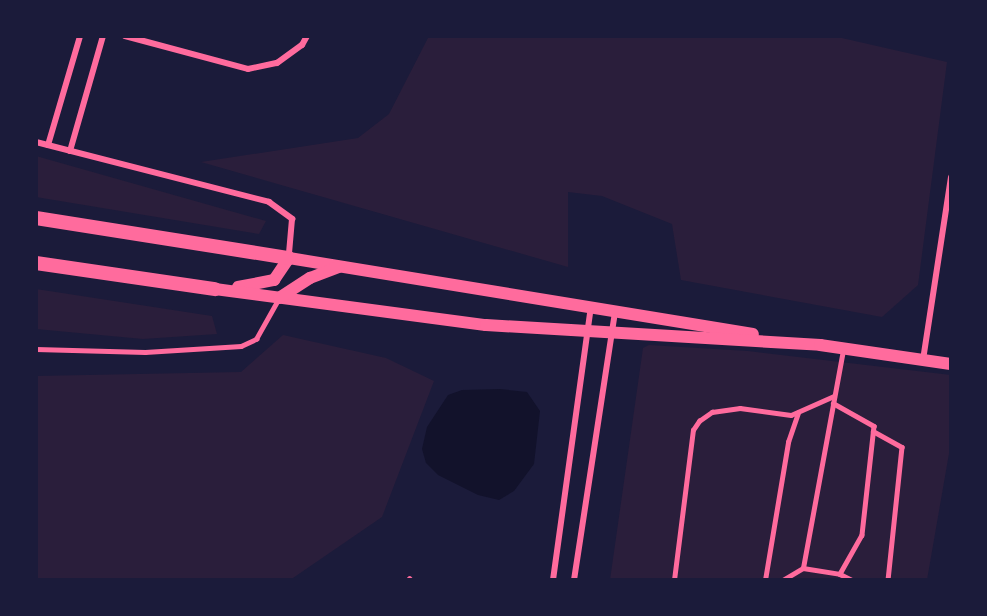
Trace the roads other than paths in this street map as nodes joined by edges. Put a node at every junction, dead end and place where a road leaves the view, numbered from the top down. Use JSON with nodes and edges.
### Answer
{"nodes":[{"id":1,"x":81,"y":36,"type":"edge"},
{"id":2,"x":103,"y":36,"type":"edge"},
{"id":3,"x":125,"y":36,"type":"edge"},
{"id":4,"x":307,"y":36,"type":"edge"},
{"id":5,"x":36,"y":142,"type":"edge"},
{"id":6,"x":48,"y":145,"type":"junction"},
{"id":7,"x":70,"y":151,"type":"junction"},
{"id":8,"x":951,"y":177,"type":"edge"},
{"id":9,"x":36,"y":218,"type":"edge"},
{"id":10,"x":289,"y":258,"type":"junction"},
{"id":11,"x":36,"y":262,"type":"edge"},
{"id":12,"x":340,"y":266,"type":"junction"},
{"id":13,"x":215,"y":289,"type":"junction"},
{"id":14,"x":279,"y":298,"type":"junction"},
{"id":15,"x":592,"y":307,"type":"junction"},
{"id":16,"x":615,"y":311,"type":"junction"},
{"id":17,"x":588,"y":331,"type":"junction"},
{"id":18,"x":612,"y":332,"type":"junction"},
{"id":19,"x":820,"y":345,"type":"junction"},
{"id":20,"x":843,"y":348,"type":"junction"},
{"id":21,"x":36,"y":349,"type":"edge"},
{"id":22,"x":922,"y":360,"type":"junction"},
{"id":23,"x":951,"y":364,"type":"edge"},
{"id":24,"x":834,"y":396,"type":"junction"},
{"id":25,"x":833,"y":403,"type":"junction"},
{"id":26,"x":798,"y":413,"type":"junction"},
{"id":27,"x":873,"y":431,"type":"junction"},
{"id":28,"x":803,"y":568,"type":"junction"},
{"id":29,"x":840,"y":574,"type":"junction"},
{"id":30,"x":553,"y":580,"type":"edge"},
{"id":31,"x":574,"y":580,"type":"edge"},
{"id":32,"x":674,"y":580,"type":"edge"},
{"id":33,"x":765,"y":580,"type":"edge"},
{"id":34,"x":783,"y":580,"type":"edge"},
{"id":35,"x":852,"y":580,"type":"edge"},
{"id":36,"x":888,"y":580,"type":"edge"}],
"edges":[{"from":1,"to":6,"type":"street"},
{"from":2,"to":7,"type":"street"},
{"from":3,"to":4,"type":"street"},
{"from":5,"to":6,"type":"street"},
{"from":6,"to":7,"type":"street"},
{"from":7,"to":10,"type":"street"},
{"from":8,"to":22,"type":"street"},
{"from":9,"to":10,"type":"main road"},
{"from":10,"to":12,"type":"main road"},
{"from":10,"to":13,"type":"main road"},
{"from":11,"to":13,"type":"main road"},
{"from":12,"to":14,"type":"main road"},
{"from":12,"to":15,"type":"main road"},
{"from":13,"to":14,"type":"main road"},
{"from":14,"to":17,"type":"main road"},
{"from":14,"to":21,"type":"lane"},
{"from":15,"to":16,"type":"main road"},
{"from":15,"to":17,"type":"street"},
{"from":16,"to":18,"type":"street"},
{"from":16,"to":19,"type":"main road"},
{"from":17,"to":18,"type":"main road"},
{"from":17,"to":30,"type":"street"},
{"from":18,"to":19,"type":"main road"},
{"from":18,"to":31,"type":"street"},
{"from":19,"to":20,"type":"main road"},
{"from":20,"to":22,"type":"main road"},
{"from":20,"to":24,"type":"lane"},
{"from":22,"to":23,"type":"main road"},
{"from":24,"to":25,"type":"lane"},
{"from":24,"to":26,"type":"lane"},
{"from":25,"to":27,"type":"lane"},
{"from":25,"to":28,"type":"lane"},
{"from":26,"to":32,"type":"lane"},
{"from":26,"to":33,"type":"lane"},
{"from":27,"to":29,"type":"lane"},
{"from":27,"to":36,"type":"lane"},
{"from":28,"to":29,"type":"lane"},
{"from":28,"to":34,"type":"lane"},
{"from":29,"to":35,"type":"lane"}]}
